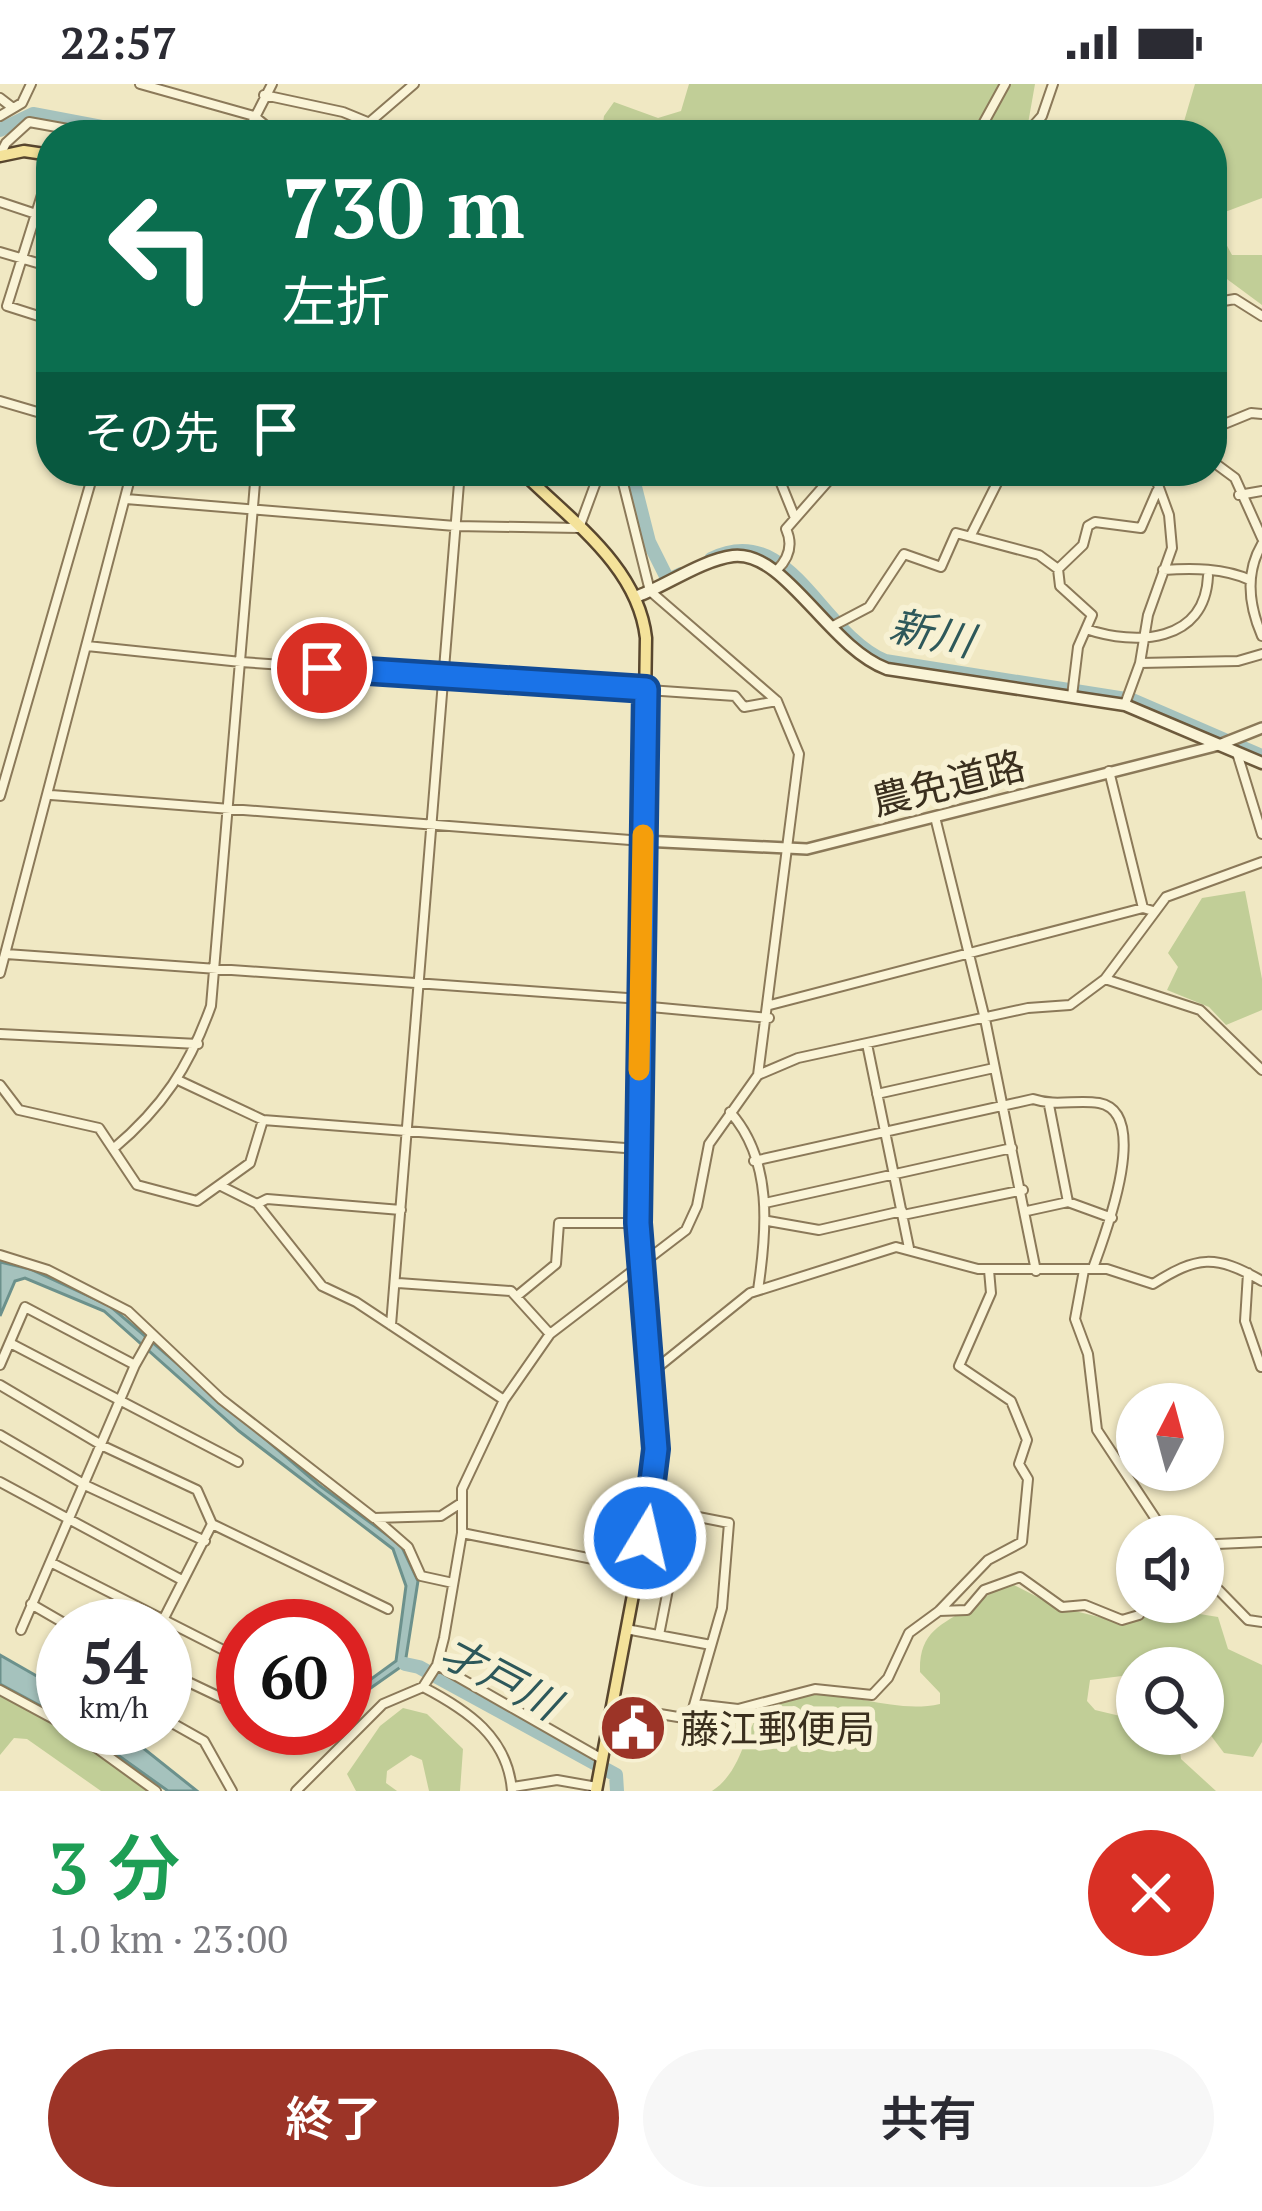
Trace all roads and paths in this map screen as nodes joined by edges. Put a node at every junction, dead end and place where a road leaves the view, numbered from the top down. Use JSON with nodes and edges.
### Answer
{"nodes":[{"id":1,"x":31,"y":84,"type":"edge"},
{"id":2,"x":140,"y":84,"type":"edge"},
{"id":3,"x":272,"y":84,"type":"edge"},
{"id":4,"x":414,"y":84,"type":"edge"},
{"id":5,"x":1005,"y":84,"type":"edge"},
{"id":6,"x":1053,"y":84,"type":"edge"},
{"id":7,"x":167,"y":89,"type":"edge"},
{"id":8,"x":264,"y":95,"type":"junction"},
{"id":9,"x":0,"y":98,"type":"edge"},
{"id":10,"x":20,"y":106,"type":"junction"},
{"id":11,"x":0,"y":116,"type":"edge"},
{"id":12,"x":254,"y":116,"type":"junction"},
{"id":13,"x":252,"y":120,"type":"edge"},
{"id":14,"x":259,"y":120,"type":"edge"},
{"id":15,"x":362,"y":120,"type":"edge"},
{"id":16,"x":372,"y":120,"type":"edge"},
{"id":17,"x":985,"y":120,"type":"edge"},
{"id":18,"x":1038,"y":120,"type":"edge"},
{"id":19,"x":29,"y":122,"type":"junction"},
{"id":20,"x":36,"y":123,"type":"edge"},
{"id":21,"x":36,"y":153,"type":"edge"},
{"id":22,"x":0,"y":156,"type":"edge"},
{"id":23,"x":0,"y":202,"type":"edge"},
{"id":24,"x":36,"y":211,"type":"edge"},
{"id":25,"x":35,"y":214,"type":"junction"},
{"id":26,"x":0,"y":252,"type":"edge"},
{"id":27,"x":22,"y":259,"type":"junction"},
{"id":28,"x":36,"y":263,"type":"edge"},
{"id":29,"x":1227,"y":300,"type":"edge"},
{"id":30,"x":36,"y":315,"type":"edge"},
{"id":31,"x":1262,"y":316,"type":"edge"},
{"id":32,"x":0,"y":401,"type":"edge"},
{"id":33,"x":36,"y":412,"type":"edge"},
{"id":34,"x":1262,"y":414,"type":"edge"},
{"id":35,"x":1227,"y":423,"type":"edge"},
{"id":36,"x":1227,"y":472,"type":"edge"},
{"id":37,"x":90,"y":486,"type":"edge"},
{"id":38,"x":129,"y":486,"type":"edge"},
{"id":39,"x":255,"y":486,"type":"edge"},
{"id":40,"x":459,"y":486,"type":"edge"},
{"id":41,"x":536,"y":486,"type":"edge"},
{"id":42,"x":594,"y":486,"type":"edge"},
{"id":43,"x":623,"y":486,"type":"edge"},
{"id":44,"x":782,"y":486,"type":"edge"},
{"id":45,"x":824,"y":486,"type":"edge"},
{"id":46,"x":996,"y":486,"type":"edge"},
{"id":47,"x":1156,"y":486,"type":"edge"},
{"id":48,"x":1157,"y":491,"type":"junction"},
{"id":49,"x":1262,"y":491,"type":"edge"},
{"id":50,"x":1239,"y":495,"type":"junction"},
{"id":51,"x":126,"y":499,"type":"junction"},
{"id":52,"x":253,"y":512,"type":"junction"},
{"id":53,"x":795,"y":518,"type":"junction"},
{"id":54,"x":455,"y":526,"type":"junction"},
{"id":55,"x":579,"y":528,"type":"junction"},
{"id":56,"x":971,"y":535,"type":"junction"},
{"id":57,"x":1262,"y":541,"type":"edge"},
{"id":58,"x":782,"y":565,"type":"junction"},
{"id":59,"x":1058,"y":569,"type":"junction"},
{"id":60,"x":1163,"y":570,"type":"junction"},
{"id":61,"x":1208,"y":576,"type":"junction"},
{"id":62,"x":1250,"y":580,"type":"junction"},
{"id":63,"x":644,"y":594,"type":"junction"},
{"id":64,"x":829,"y":628,"type":"junction"},
{"id":65,"x":1086,"y":629,"type":"junction"},
{"id":66,"x":1262,"y":636,"type":"edge"},
{"id":67,"x":1145,"y":640,"type":"junction"},
{"id":68,"x":87,"y":646,"type":"junction"},
{"id":69,"x":1262,"y":654,"type":"edge"},
{"id":70,"x":241,"y":662,"type":"junction"},
{"id":71,"x":1140,"y":664,"type":"junction"},
{"id":72,"x":443,"y":678,"type":"junction"},
{"id":73,"x":646,"y":689,"type":"junction"},
{"id":74,"x":1073,"y":690,"type":"junction"},
{"id":75,"x":1127,"y":700,"type":"junction"},
{"id":76,"x":777,"y":701,"type":"junction"},
{"id":77,"x":1262,"y":728,"type":"edge"},
{"id":78,"x":1228,"y":744,"type":"junction"},
{"id":79,"x":1262,"y":763,"type":"edge"},
{"id":80,"x":1109,"y":771,"type":"junction"},
{"id":81,"x":51,"y":795,"type":"junction"},
{"id":82,"x":0,"y":796,"type":"edge"},
{"id":83,"x":230,"y":811,"type":"junction"},
{"id":84,"x":934,"y":817,"type":"junction"},
{"id":85,"x":432,"y":826,"type":"junction"},
{"id":86,"x":1262,"y":834,"type":"edge"},
{"id":87,"x":643,"y":841,"type":"junction"},
{"id":88,"x":791,"y":851,"type":"junction"},
{"id":89,"x":1262,"y":862,"type":"edge"},
{"id":90,"x":1148,"y":909,"type":"junction"},
{"id":91,"x":6,"y":954,"type":"junction"},
{"id":92,"x":969,"y":955,"type":"junction"},
{"id":93,"x":215,"y":966,"type":"junction"},
{"id":94,"x":0,"y":973,"type":"edge"},
{"id":95,"x":1105,"y":979,"type":"junction"},
{"id":96,"x":418,"y":982,"type":"junction"},
{"id":97,"x":640,"y":1002,"type":"junction"},
{"id":98,"x":770,"y":1005,"type":"junction"},
{"id":99,"x":769,"y":1018,"type":"junction"},
{"id":100,"x":985,"y":1019,"type":"junction"},
{"id":101,"x":0,"y":1034,"type":"edge"},
{"id":102,"x":198,"y":1044,"type":"junction"},
{"id":103,"x":867,"y":1044,"type":"junction"},
{"id":104,"x":994,"y":1068,"type":"junction"},
{"id":105,"x":1262,"y":1070,"type":"edge"},
{"id":106,"x":758,"y":1075,"type":"junction"},
{"id":107,"x":180,"y":1081,"type":"junction"},
{"id":108,"x":0,"y":1085,"type":"edge"},
{"id":109,"x":878,"y":1094,"type":"junction"},
{"id":110,"x":1049,"y":1105,"type":"junction"},
{"id":111,"x":1003,"y":1106,"type":"junction"},
{"id":112,"x":730,"y":1112,"type":"junction"},
{"id":113,"x":263,"y":1120,"type":"junction"},
{"id":114,"x":406,"y":1132,"type":"junction"},
{"id":115,"x":885,"y":1132,"type":"junction"},
{"id":116,"x":638,"y":1148,"type":"junction"},
{"id":117,"x":1012,"y":1148,"type":"junction"},
{"id":118,"x":113,"y":1149,"type":"junction"},
{"id":119,"x":754,"y":1161,"type":"junction"},
{"id":120,"x":895,"y":1174,"type":"junction"},
{"id":121,"x":224,"y":1187,"type":"junction"},
{"id":122,"x":1023,"y":1190,"type":"junction"},
{"id":123,"x":1068,"y":1202,"type":"junction"},
{"id":124,"x":765,"y":1203,"type":"junction"},
{"id":125,"x":257,"y":1204,"type":"junction"},
{"id":126,"x":401,"y":1210,"type":"junction"},
{"id":127,"x":1028,"y":1210,"type":"junction"},
{"id":128,"x":903,"y":1213,"type":"junction"},
{"id":129,"x":1112,"y":1218,"type":"junction"},
{"id":130,"x":768,"y":1221,"type":"junction"},
{"id":131,"x":638,"y":1223,"type":"junction"},
{"id":132,"x":909,"y":1249,"type":"junction"},
{"id":133,"x":0,"y":1255,"type":"edge"},
{"id":134,"x":639,"y":1268,"type":"junction"},
{"id":135,"x":1088,"y":1269,"type":"junction"},
{"id":136,"x":989,"y":1270,"type":"junction"},
{"id":137,"x":1036,"y":1271,"type":"junction"},
{"id":138,"x":1248,"y":1273,"type":"junction"},
{"id":139,"x":1262,"y":1281,"type":"edge"},
{"id":140,"x":398,"y":1282,"type":"junction"},
{"id":141,"x":758,"y":1290,"type":"junction"},
{"id":142,"x":517,"y":1296,"type":"junction"},
{"id":143,"x":391,"y":1325,"type":"junction"},
{"id":144,"x":550,"y":1334,"type":"junction"},
{"id":145,"x":148,"y":1340,"type":"junction"},
{"id":146,"x":10,"y":1343,"type":"junction"},
{"id":147,"x":0,"y":1365,"type":"edge"},
{"id":148,"x":135,"y":1365,"type":"junction"},
{"id":149,"x":1261,"y":1367,"type":"edge"},
{"id":150,"x":652,"y":1372,"type":"junction"},
{"id":151,"x":0,"y":1385,"type":"edge"},
{"id":152,"x":504,"y":1400,"type":"junction"},
{"id":153,"x":122,"y":1406,"type":"junction"},
{"id":154,"x":0,"y":1435,"type":"edge"},
{"id":155,"x":104,"y":1447,"type":"junction"},
{"id":156,"x":238,"y":1462,"type":"dead end"},
{"id":157,"x":0,"y":1482,"type":"edge"},
{"id":158,"x":87,"y":1486,"type":"junction"},
{"id":159,"x":458,"y":1505,"type":"junction"},
{"id":160,"x":652,"y":1508,"type":"junction"},
{"id":161,"x":683,"y":1513,"type":"junction"},
{"id":162,"x":1153,"y":1515,"type":"edge"},
{"id":163,"x":374,"y":1518,"type":"junction"},
{"id":164,"x":71,"y":1522,"type":"junction"},
{"id":165,"x":212,"y":1524,"type":"junction"},
{"id":166,"x":462,"y":1533,"type":"junction"},
{"id":167,"x":205,"y":1541,"type":"junction"},
{"id":168,"x":1262,"y":1542,"type":"edge"},
{"id":169,"x":1224,"y":1544,"type":"edge"},
{"id":170,"x":52,"y":1563,"type":"junction"},
{"id":171,"x":638,"y":1568,"type":"junction"},
{"id":172,"x":180,"y":1579,"type":"junction"},
{"id":173,"x":453,"y":1583,"type":"junction"},
{"id":174,"x":1224,"y":1593,"type":"edge"},
{"id":175,"x":117,"y":1599,"type":"edge"},
{"id":176,"x":171,"y":1599,"type":"edge"},
{"id":177,"x":31,"y":1604,"type":"junction"},
{"id":178,"x":36,"y":1607,"type":"edge"},
{"id":179,"x":388,"y":1610,"type":"dead end"},
{"id":180,"x":939,"y":1611,"type":"junction"},
{"id":181,"x":1116,"y":1618,"type":"edge"},
{"id":182,"x":1262,"y":1622,"type":"edge"},
{"id":183,"x":626,"y":1629,"type":"junction"},
{"id":184,"x":21,"y":1630,"type":"dead end"},
{"id":185,"x":659,"y":1635,"type":"junction"},
{"id":186,"x":711,"y":1645,"type":"junction"},
{"id":187,"x":433,"y":1671,"type":"junction"},
{"id":188,"x":423,"y":1687,"type":"junction"},
{"id":189,"x":0,"y":1690,"type":"edge"},
{"id":190,"x":695,"y":1703,"type":"junction"},
{"id":191,"x":611,"y":1706,"type":"junction"},
{"id":192,"x":36,"y":1710,"type":"edge"},
{"id":193,"x":192,"y":1734,"type":"edge"},
{"id":194,"x":106,"y":1755,"type":"edge"},
{"id":195,"x":601,"y":1764,"type":"junction"},
{"id":196,"x":513,"y":1789,"type":"edge"},
{"id":197,"x":596,"y":1789,"type":"edge"},
{"id":198,"x":156,"y":1791,"type":"edge"},
{"id":199,"x":232,"y":1791,"type":"edge"},
{"id":200,"x":296,"y":1791,"type":"edge"}],
"edges":[{"from":1,"to":10,"type":"street"},
{"from":2,"to":7,"type":"street"},
{"from":3,"to":8,"type":"street"},
{"from":4,"to":16,"type":"street"},
{"from":5,"to":17,"type":"street"},
{"from":6,"to":18,"type":"street"},
{"from":7,"to":12,"type":"street"},
{"from":8,"to":12,"type":"street"},
{"from":8,"to":15,"type":"street"},
{"from":9,"to":10,"type":"street"},
{"from":10,"to":11,"type":"street"},
{"from":10,"to":19,"type":"street"},
{"from":12,"to":13,"type":"street"},
{"from":12,"to":14,"type":"street"},
{"from":19,"to":20,"type":"street"},
{"from":19,"to":22,"type":"street"},
{"from":21,"to":22,"type":"main road"},
{"from":23,"to":25,"type":"street"},
{"from":24,"to":25,"type":"street"},
{"from":25,"to":27,"type":"street"},
{"from":26,"to":27,"type":"street"},
{"from":27,"to":28,"type":"street"},
{"from":27,"to":30,"type":"street"},
{"from":29,"to":31,"type":"street"},
{"from":32,"to":33,"type":"street"},
{"from":34,"to":35,"type":"street"},
{"from":36,"to":50,"type":"street"},
{"from":37,"to":82,"type":"street"},
{"from":38,"to":51,"type":"street"},
{"from":39,"to":52,"type":"street"},
{"from":40,"to":54,"type":"street"},
{"from":41,"to":55,"type":"main road"},
{"from":42,"to":55,"type":"street"},
{"from":43,"to":63,"type":"street"},
{"from":44,"to":53,"type":"street"},
{"from":45,"to":53,"type":"street"},
{"from":46,"to":56,"type":"street"},
{"from":47,"to":48,"type":"street"},
{"from":48,"to":59,"type":"street"},
{"from":48,"to":60,"type":"street"},
{"from":49,"to":50,"type":"street"},
{"from":50,"to":57,"type":"street"},
{"from":51,"to":52,"type":"street"},
{"from":51,"to":68,"type":"street"},
{"from":52,"to":54,"type":"street"},
{"from":52,"to":70,"type":"street"},
{"from":53,"to":58,"type":"street"},
{"from":54,"to":55,"type":"street"},
{"from":54,"to":72,"type":"street"},
{"from":55,"to":63,"type":"main road"},
{"from":56,"to":59,"type":"street"},
{"from":56,"to":64,"type":"street"},
{"from":57,"to":62,"type":"street"},
{"from":58,"to":63,"type":"main road"},
{"from":58,"to":64,"type":"main road"},
{"from":59,"to":65,"type":"street"},
{"from":60,"to":61,"type":"street"},
{"from":60,"to":67,"type":"street"},
{"from":61,"to":62,"type":"street"},
{"from":61,"to":67,"type":"street"},
{"from":62,"to":66,"type":"street"},
{"from":63,"to":73,"type":"main road"},
{"from":63,"to":76,"type":"street"},
{"from":64,"to":74,"type":"main road"},
{"from":65,"to":67,"type":"street"},
{"from":65,"to":74,"type":"street"},
{"from":67,"to":71,"type":"street"},
{"from":68,"to":70,"type":"street"},
{"from":68,"to":81,"type":"street"},
{"from":69,"to":71,"type":"street"},
{"from":70,"to":72,"type":"street"},
{"from":70,"to":83,"type":"street"},
{"from":71,"to":75,"type":"street"},
{"from":72,"to":73,"type":"street"},
{"from":72,"to":85,"type":"street"},
{"from":73,"to":76,"type":"street"},
{"from":73,"to":87,"type":"main road"},
{"from":74,"to":75,"type":"main road"},
{"from":75,"to":78,"type":"main road"},
{"from":76,"to":88,"type":"street"},
{"from":77,"to":78,"type":"street","name":"農免道路"},
{"from":78,"to":79,"type":"main road"},
{"from":78,"to":80,"type":"street","name":"農免道路"},
{"from":78,"to":86,"type":"street"},
{"from":80,"to":84,"type":"street","name":"農免道路"},
{"from":80,"to":90,"type":"street"},
{"from":81,"to":83,"type":"street"},
{"from":81,"to":91,"type":"street"},
{"from":83,"to":85,"type":"street"},
{"from":83,"to":93,"type":"street"},
{"from":84,"to":88,"type":"street","name":"農免道路"},
{"from":84,"to":92,"type":"street"},
{"from":85,"to":87,"type":"street"},
{"from":85,"to":96,"type":"street"},
{"from":87,"to":88,"type":"street","name":"農免道路"},
{"from":87,"to":97,"type":"main road"},
{"from":88,"to":98,"type":"street"},
{"from":89,"to":90,"type":"street"},
{"from":90,"to":92,"type":"street"},
{"from":90,"to":95,"type":"street"},
{"from":91,"to":93,"type":"street"},
{"from":91,"to":94,"type":"street"},
{"from":92,"to":98,"type":"street"},
{"from":92,"to":100,"type":"street"},
{"from":93,"to":96,"type":"street"},
{"from":93,"to":102,"type":"street"},
{"from":95,"to":100,"type":"street"},
{"from":95,"to":105,"type":"street"},
{"from":96,"to":97,"type":"street"},
{"from":96,"to":114,"type":"street"},
{"from":97,"to":99,"type":"street"},
{"from":97,"to":116,"type":"main road"},
{"from":98,"to":99,"type":"street"},
{"from":99,"to":106,"type":"street"},
{"from":100,"to":103,"type":"street"},
{"from":100,"to":104,"type":"street"},
{"from":101,"to":102,"type":"street"},
{"from":102,"to":107,"type":"street"},
{"from":103,"to":106,"type":"street"},
{"from":103,"to":109,"type":"street"},
{"from":104,"to":109,"type":"street"},
{"from":104,"to":111,"type":"street"},
{"from":106,"to":112,"type":"street"},
{"from":107,"to":113,"type":"street"},
{"from":107,"to":118,"type":"street"},
{"from":108,"to":118,"type":"street"},
{"from":109,"to":115,"type":"street"},
{"from":110,"to":111,"type":"street"},
{"from":110,"to":123,"type":"street"},
{"from":110,"to":129,"type":"street"},
{"from":111,"to":115,"type":"street"},
{"from":111,"to":117,"type":"street"},
{"from":112,"to":119,"type":"street"},
{"from":112,"to":134,"type":"street"},
{"from":113,"to":114,"type":"street"},
{"from":113,"to":121,"type":"street"},
{"from":114,"to":116,"type":"street"},
{"from":114,"to":126,"type":"street"},
{"from":115,"to":119,"type":"street"},
{"from":115,"to":120,"type":"street"},
{"from":116,"to":131,"type":"main road"},
{"from":117,"to":120,"type":"street"},
{"from":117,"to":122,"type":"street"},
{"from":118,"to":121,"type":"street"},
{"from":119,"to":124,"type":"street"},
{"from":120,"to":124,"type":"street"},
{"from":120,"to":128,"type":"street"},
{"from":121,"to":125,"type":"street"},
{"from":122,"to":127,"type":"street"},
{"from":122,"to":128,"type":"street"},
{"from":123,"to":127,"type":"street"},
{"from":123,"to":129,"type":"street"},
{"from":124,"to":130,"type":"street"},
{"from":125,"to":126,"type":"street"},
{"from":125,"to":143,"type":"street"},
{"from":126,"to":140,"type":"street"},
{"from":127,"to":137,"type":"street"},
{"from":128,"to":130,"type":"street"},
{"from":128,"to":132,"type":"street"},
{"from":129,"to":135,"type":"street"},
{"from":130,"to":141,"type":"street"},
{"from":131,"to":134,"type":"main road"},
{"from":131,"to":142,"type":"street"},
{"from":132,"to":136,"type":"street"},
{"from":132,"to":141,"type":"street"},
{"from":133,"to":145,"type":"street"},
{"from":134,"to":144,"type":"street"},
{"from":134,"to":150,"type":"main road"},
{"from":135,"to":137,"type":"street"},
{"from":135,"to":138,"type":"street"},
{"from":135,"to":162,"type":"street"},
{"from":136,"to":137,"type":"street"},
{"from":136,"to":180,"type":"street"},
{"from":138,"to":139,"type":"street"},
{"from":138,"to":149,"type":"street"},
{"from":140,"to":142,"type":"street"},
{"from":140,"to":143,"type":"street"},
{"from":141,"to":150,"type":"street"},
{"from":142,"to":144,"type":"street"},
{"from":143,"to":152,"type":"street"},
{"from":144,"to":152,"type":"street"},
{"from":145,"to":148,"type":"street"},
{"from":145,"to":163,"type":"street"},
{"from":146,"to":147,"type":"street"},
{"from":146,"to":148,"type":"street"},
{"from":146,"to":153,"type":"street"},
{"from":148,"to":153,"type":"street"},
{"from":150,"to":160,"type":"main road"},
{"from":151,"to":155,"type":"street"},
{"from":152,"to":159,"type":"street"},
{"from":153,"to":155,"type":"street"},
{"from":153,"to":156,"type":"street"},
{"from":154,"to":158,"type":"street"},
{"from":155,"to":158,"type":"street"},
{"from":155,"to":165,"type":"street"},
{"from":157,"to":164,"type":"street"},
{"from":158,"to":164,"type":"street"},
{"from":158,"to":167,"type":"street"},
{"from":159,"to":163,"type":"street"},
{"from":159,"to":166,"type":"street"},
{"from":160,"to":161,"type":"street"},
{"from":160,"to":171,"type":"main road"},
{"from":161,"to":185,"type":"street"},
{"from":161,"to":186,"type":"street"},
{"from":163,"to":173,"type":"street"},
{"from":164,"to":170,"type":"street"},
{"from":164,"to":172,"type":"street"},
{"from":165,"to":167,"type":"street"},
{"from":165,"to":179,"type":"street"},
{"from":166,"to":171,"type":"street"},
{"from":166,"to":173,"type":"street"},
{"from":167,"to":172,"type":"street"},
{"from":168,"to":169,"type":"street"},
{"from":170,"to":175,"type":"street"},
{"from":170,"to":177,"type":"street"},
{"from":171,"to":183,"type":"main road"},
{"from":172,"to":176,"type":"street"},
{"from":173,"to":187,"type":"street"},
{"from":174,"to":182,"type":"street"},
{"from":177,"to":178,"type":"street"},
{"from":177,"to":184,"type":"street"},
{"from":180,"to":181,"type":"street"},
{"from":180,"to":190,"type":"street"},
{"from":183,"to":185,"type":"street"},
{"from":183,"to":191,"type":"main road"},
{"from":185,"to":186,"type":"street"},
{"from":186,"to":190,"type":"street"},
{"from":187,"to":188,"type":"street"},
{"from":187,"to":195,"type":"street"},
{"from":188,"to":196,"type":"street"},
{"from":188,"to":200,"type":"street"},
{"from":189,"to":192,"type":"street"},
{"from":190,"to":191,"type":"street"},
{"from":191,"to":195,"type":"main road"},
{"from":193,"to":199,"type":"street"},
{"from":194,"to":198,"type":"street"},
{"from":195,"to":197,"type":"main road"},
{"from":196,"to":197,"type":"street"}]}
